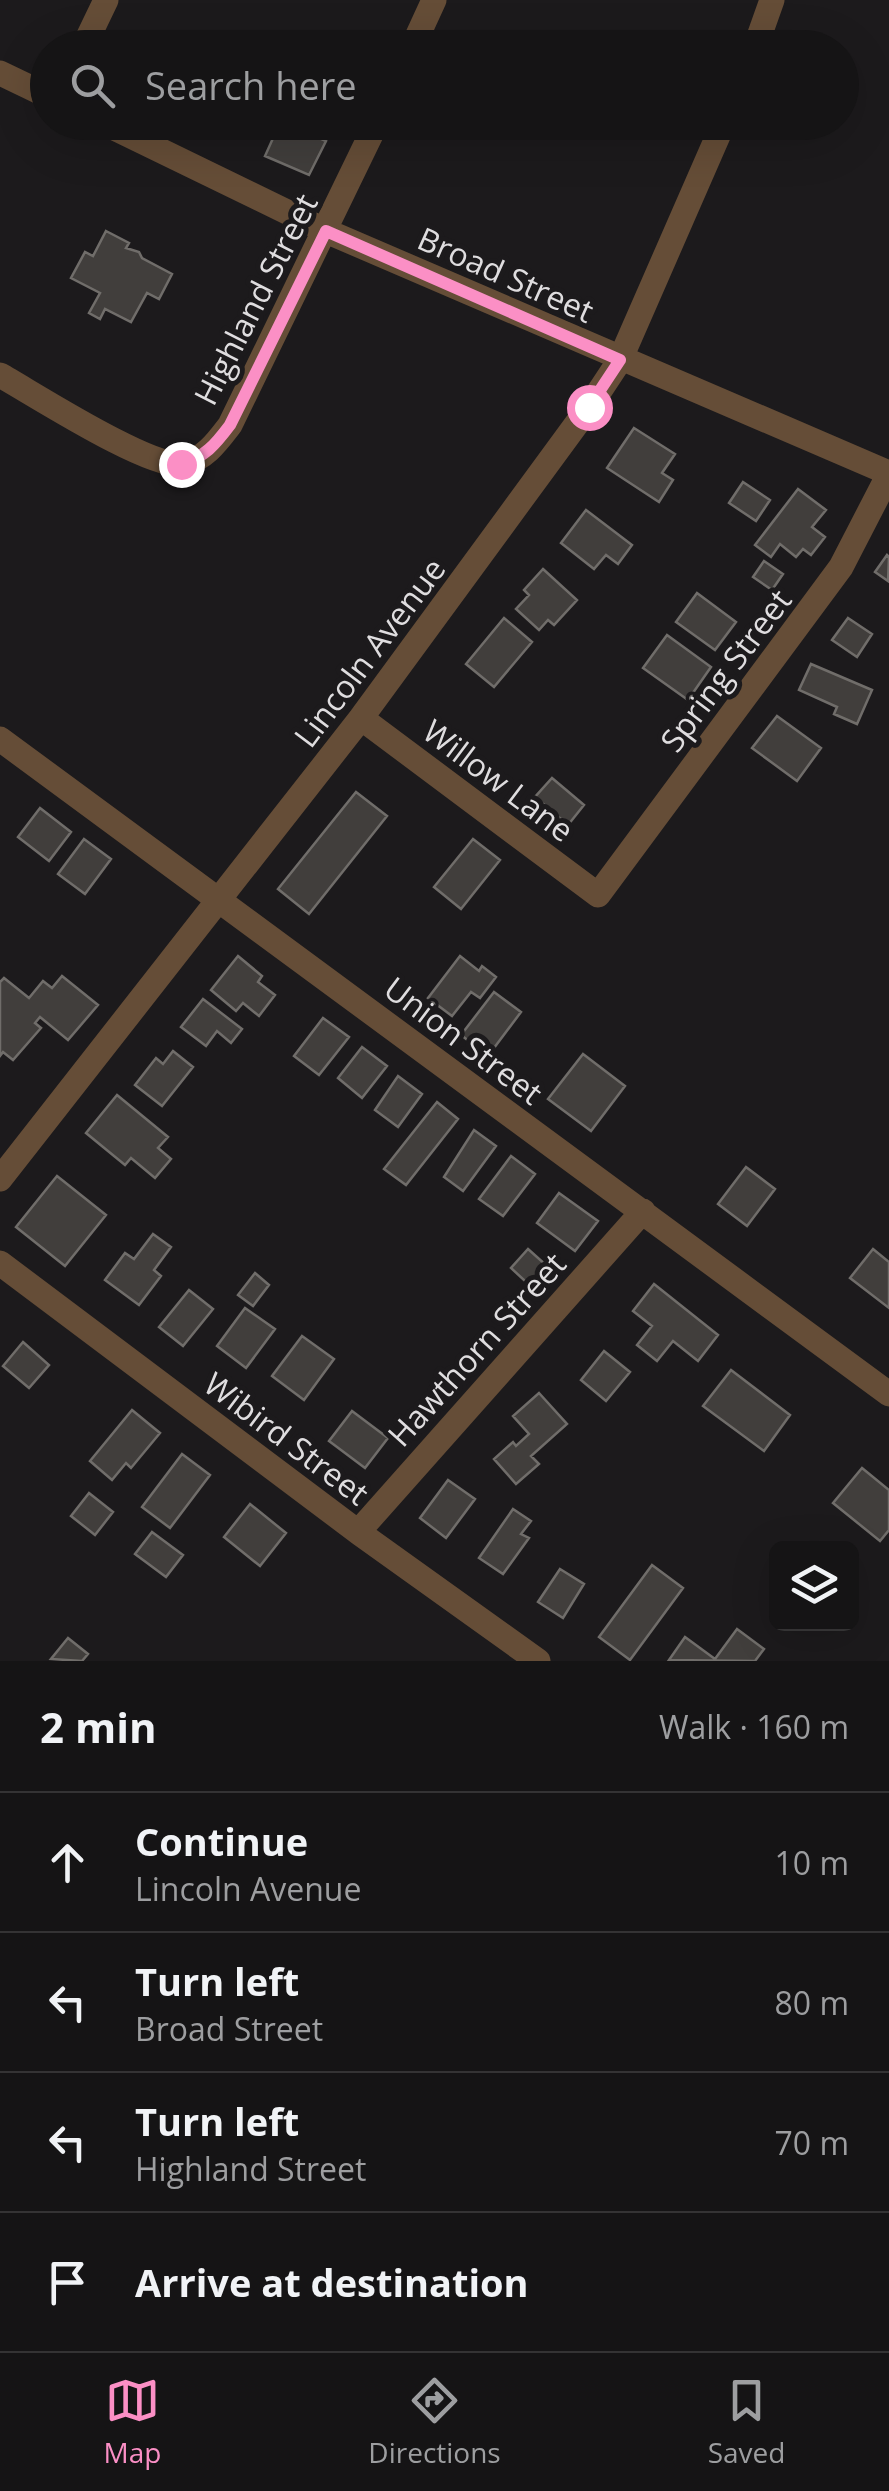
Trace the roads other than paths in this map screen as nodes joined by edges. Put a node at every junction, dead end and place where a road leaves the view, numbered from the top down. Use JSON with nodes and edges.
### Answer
{"nodes":[{"id":1,"x":106,"y":0,"type":"edge"},
{"id":2,"x":434,"y":0,"type":"edge"},
{"id":3,"x":772,"y":0,"type":"edge"},
{"id":4,"x":92,"y":30,"type":"edge"},
{"id":5,"x":420,"y":30,"type":"edge"},
{"id":6,"x":761,"y":30,"type":"edge"},
{"id":7,"x":0,"y":73,"type":"edge"},
{"id":8,"x":30,"y":87,"type":"edge"},
{"id":9,"x":139,"y":140,"type":"edge"},
{"id":10,"x":369,"y":140,"type":"edge"},
{"id":11,"x":716,"y":140,"type":"edge"},
{"id":12,"x":326,"y":231,"type":"junction"},
{"id":13,"x":620,"y":360,"type":"junction"},
{"id":14,"x":0,"y":375,"type":"edge"},
{"id":15,"x":889,"y":474,"type":"edge"},
{"id":16,"x":361,"y":718,"type":"junction"},
{"id":17,"x":0,"y":739,"type":"edge"},
{"id":18,"x":598,"y":895,"type":"joint"},
{"id":19,"x":220,"y":898,"type":"junction"},
{"id":20,"x":0,"y":1179,"type":"edge"},
{"id":21,"x":642,"y":1211,"type":"junction"},
{"id":22,"x":0,"y":1263,"type":"edge"},
{"id":23,"x":889,"y":1394,"type":"edge"},
{"id":24,"x":358,"y":1532,"type":"junction"},
{"id":25,"x":538,"y":1661,"type":"edge"}],
"edges":[{"from":1,"to":4,"type":"street"},
{"from":2,"to":5,"type":"street"},
{"from":3,"to":6,"type":"street"},
{"from":7,"to":8,"type":"street"},
{"from":9,"to":12,"type":"street","name":"Broad Street"},
{"from":10,"to":12,"type":"street","name":"Highland Street"},
{"from":11,"to":13,"type":"street","name":"Lincoln Avenue"},
{"from":12,"to":13,"type":"street","name":"Broad Street"},
{"from":12,"to":14,"type":"street","name":"Highland Street"},
{"from":13,"to":15,"type":"street","name":"Broad Street"},
{"from":13,"to":16,"type":"street","name":"Lincoln Avenue"},
{"from":15,"to":18,"type":"street","name":"Spring Street"},
{"from":16,"to":18,"type":"street","name":"Willow Lane"},
{"from":16,"to":19,"type":"street","name":"Lincoln Avenue"},
{"from":17,"to":19,"type":"street","name":"Union Street"},
{"from":19,"to":20,"type":"street","name":"Lincoln Avenue"},
{"from":19,"to":21,"type":"street","name":"Union Street"},
{"from":21,"to":23,"type":"street","name":"Union Street"},
{"from":21,"to":24,"type":"street","name":"Hawthorn Street"},
{"from":22,"to":24,"type":"street","name":"Wibird Street"},
{"from":24,"to":25,"type":"street","name":"Wibird Street"}]}
